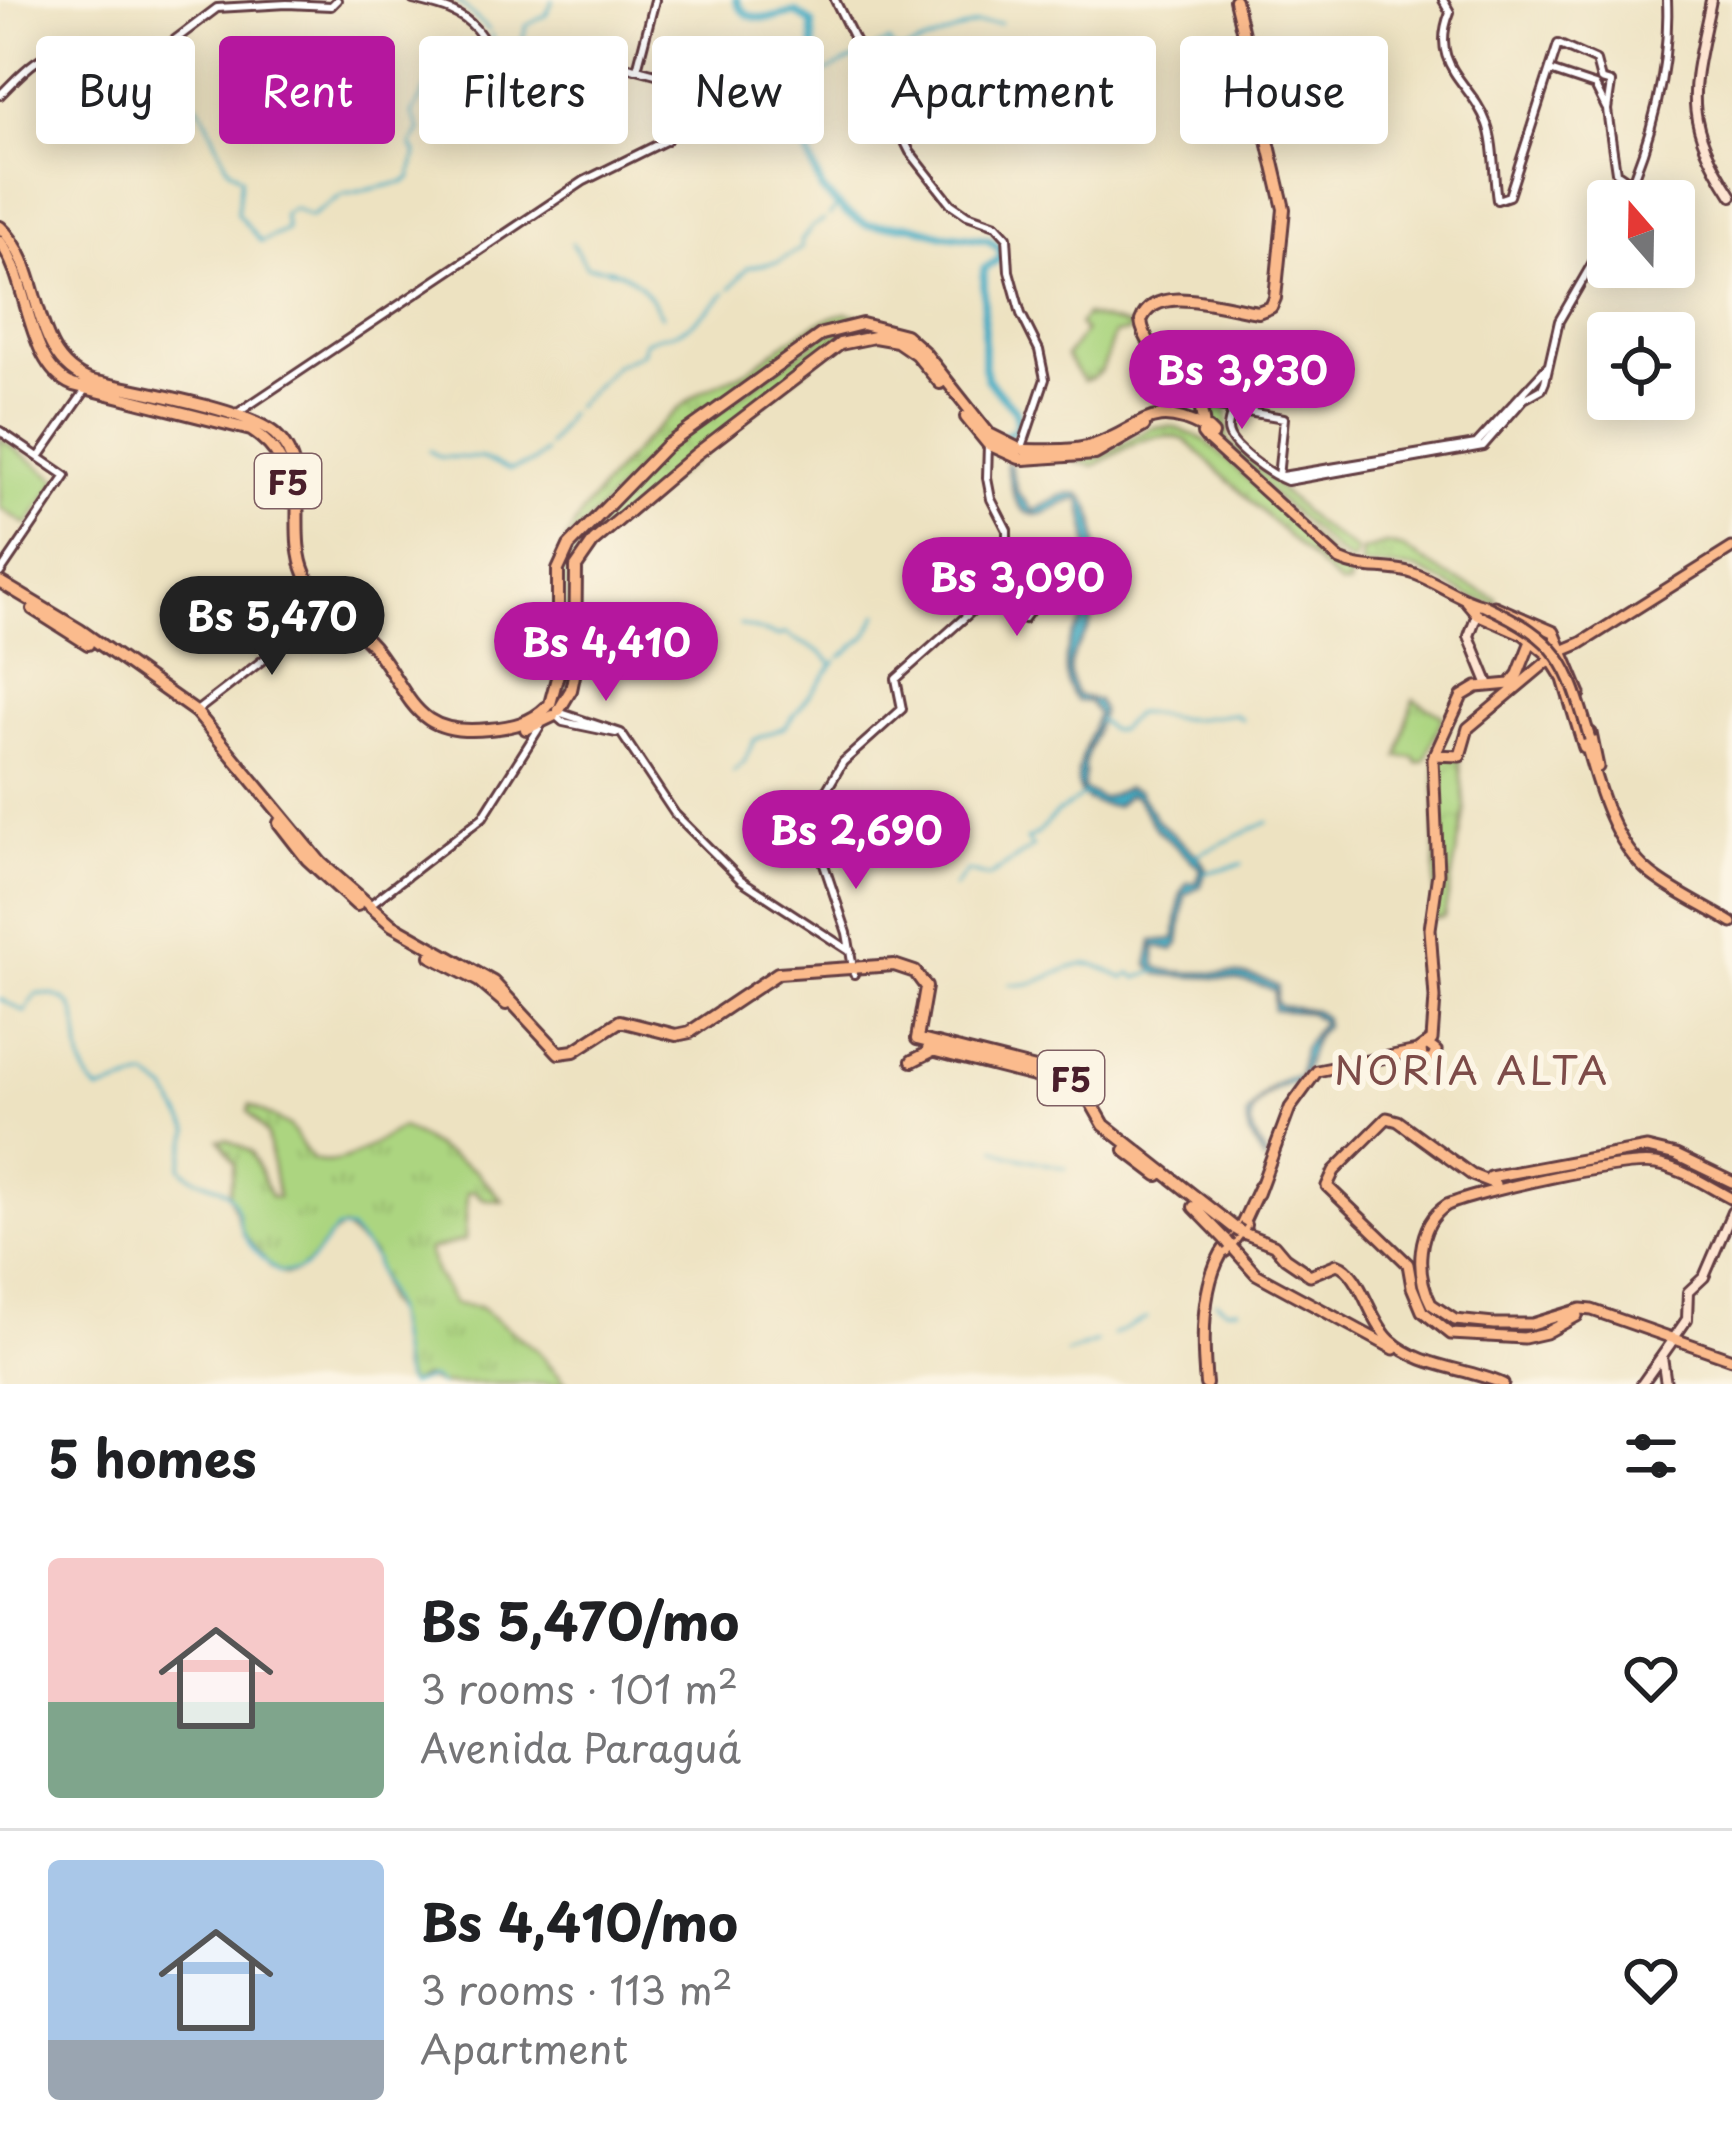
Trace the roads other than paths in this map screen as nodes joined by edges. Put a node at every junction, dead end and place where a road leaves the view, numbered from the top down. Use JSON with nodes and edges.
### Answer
{"nodes":[{"id":1,"x":337,"y":0,"type":"edge"},
{"id":2,"x":413,"y":0,"type":"edge"},
{"id":3,"x":655,"y":0,"type":"edge"},
{"id":4,"x":835,"y":0,"type":"edge"},
{"id":5,"x":1443,"y":0,"type":"edge"},
{"id":6,"x":1667,"y":0,"type":"edge"},
{"id":7,"x":1711,"y":0,"type":"edge"},
{"id":8,"x":1239,"y":7,"type":"edge"},
{"id":9,"x":637,"y":69,"type":"junction"},
{"id":10,"x":1550,"y":71,"type":"junction"},
{"id":11,"x":1598,"y":83,"type":"junction"},
{"id":12,"x":1611,"y":94,"type":"junction"},
{"id":13,"x":0,"y":95,"type":"edge"},
{"id":14,"x":1601,"y":97,"type":"junction"},
{"id":15,"x":1606,"y":110,"type":"junction"},
{"id":16,"x":1626,"y":180,"type":"edge"},
{"id":17,"x":1633,"y":180,"type":"edge"},
{"id":18,"x":1732,"y":196,"type":"edge"},
{"id":19,"x":0,"y":227,"type":"edge"},
{"id":20,"x":0,"y":242,"type":"edge"},
{"id":21,"x":1587,"y":272,"type":"edge"},
{"id":22,"x":89,"y":385,"type":"junction"},
{"id":23,"x":1204,"y":409,"type":"junction"},
{"id":24,"x":1232,"y":410,"type":"junction"},
{"id":25,"x":185,"y":412,"type":"junction"},
{"id":26,"x":236,"y":414,"type":"junction"},
{"id":27,"x":1181,"y":418,"type":"junction"},
{"id":28,"x":0,"y":431,"type":"edge"},
{"id":29,"x":1207,"y":432,"type":"junction"},
{"id":30,"x":268,"y":442,"type":"junction"},
{"id":31,"x":988,"y":444,"type":"junction"},
{"id":32,"x":1020,"y":450,"type":"junction"},
{"id":33,"x":39,"y":457,"type":"junction"},
{"id":34,"x":987,"y":468,"type":"junction"},
{"id":35,"x":1278,"y":477,"type":"junction"},
{"id":36,"x":1732,"y":548,"type":"edge"},
{"id":37,"x":0,"y":581,"type":"edge"},
{"id":38,"x":1466,"y":601,"type":"junction"},
{"id":39,"x":1481,"y":610,"type":"junction"},
{"id":40,"x":327,"y":611,"type":"junction"},
{"id":41,"x":1537,"y":626,"type":"junction"},
{"id":42,"x":1531,"y":640,"type":"junction"},
{"id":43,"x":1556,"y":653,"type":"junction"},
{"id":44,"x":1489,"y":686,"type":"junction"},
{"id":45,"x":1492,"y":705,"type":"junction"},
{"id":46,"x":551,"y":712,"type":"junction"},
{"id":47,"x":194,"y":713,"type":"junction"},
{"id":48,"x":1434,"y":755,"type":"junction"},
{"id":49,"x":1596,"y":769,"type":"junction"},
{"id":50,"x":334,"y":881,"type":"junction"},
{"id":51,"x":368,"y":906,"type":"junction"},
{"id":52,"x":1732,"y":923,"type":"edge"},
{"id":53,"x":851,"y":952,"type":"junction"},
{"id":54,"x":854,"y":971,"type":"junction"},
{"id":55,"x":917,"y":1039,"type":"junction"},
{"id":56,"x":934,"y":1050,"type":"junction"},
{"id":57,"x":558,"y":1054,"type":"junction"},
{"id":58,"x":912,"y":1061,"type":"dead end"},
{"id":59,"x":1104,"y":1129,"type":"junction"},
{"id":60,"x":1604,"y":1154,"type":"junction"},
{"id":61,"x":1575,"y":1160,"type":"junction"},
{"id":62,"x":1603,"y":1169,"type":"junction"},
{"id":63,"x":1582,"y":1173,"type":"junction"},
{"id":64,"x":1732,"y":1182,"type":"edge"},
{"id":65,"x":1260,"y":1184,"type":"joint"},
{"id":66,"x":1497,"y":1184,"type":"junction"},
{"id":67,"x":1732,"y":1198,"type":"edge"},
{"id":68,"x":1732,"y":1212,"type":"edge"},
{"id":69,"x":1233,"y":1236,"type":"junction"},
{"id":70,"x":1550,"y":1326,"type":"junction"},
{"id":71,"x":1671,"y":1342,"type":"junction"},
{"id":72,"x":1410,"y":1357,"type":"junction"},
{"id":73,"x":1732,"y":1362,"type":"edge"},
{"id":74,"x":1644,"y":1383,"type":"edge"},
{"id":75,"x":1666,"y":1383,"type":"edge"},
{"id":76,"x":1206,"y":1384,"type":"edge"},
{"id":77,"x":1503,"y":1384,"type":"edge"}],
"edges":[{"from":1,"to":13,"type":"street"},
{"from":2,"to":9,"type":"street"},
{"from":3,"to":9,"type":"street"},
{"from":4,"to":32,"type":"street"},
{"from":5,"to":10,"type":"street"},
{"from":6,"to":17,"type":"street"},
{"from":7,"to":18,"type":"main road"},
{"from":8,"to":23,"type":"highway"},
{"from":9,"to":26,"type":"street"},
{"from":10,"to":11,"type":"street"},
{"from":10,"to":11,"type":"street"},
{"from":11,"to":12,"type":"street"},
{"from":11,"to":14,"type":"street"},
{"from":12,"to":14,"type":"street"},
{"from":12,"to":15,"type":"street"},
{"from":14,"to":15,"type":"street"},
{"from":15,"to":16,"type":"street"},
{"from":19,"to":22,"type":"highway"},
{"from":20,"to":22,"type":"highway","number":"F5"},
{"from":21,"to":35,"type":"street"},
{"from":22,"to":25,"type":"highway","number":"F5"},
{"from":22,"to":26,"type":"highway","number":"F5"},
{"from":22,"to":33,"type":"street"},
{"from":23,"to":24,"type":"street"},
{"from":23,"to":27,"type":"highway"},
{"from":23,"to":29,"type":"highway"},
{"from":24,"to":35,"type":"street"},
{"from":24,"to":35,"type":"street"},
{"from":25,"to":26,"type":"highway"},
{"from":25,"to":30,"type":"highway","number":"F5"},
{"from":26,"to":30,"type":"highway"},
{"from":26,"to":40,"type":"highway","number":"F5"},
{"from":27,"to":29,"type":"highway"},
{"from":27,"to":32,"type":"highway"},
{"from":28,"to":33,"type":"street"},
{"from":29,"to":32,"type":"highway"},
{"from":29,"to":38,"type":"main road"},
{"from":30,"to":40,"type":"highway","number":"F5"},
{"from":31,"to":32,"type":"highway"},
{"from":31,"to":34,"type":"street"},
{"from":31,"to":46,"type":"highway"},
{"from":32,"to":34,"type":"street"},
{"from":32,"to":46,"type":"highway"},
{"from":33,"to":37,"type":"street"},
{"from":34,"to":53,"type":"street"},
{"from":36,"to":43,"type":"main road"},
{"from":37,"to":47,"type":"highway"},
{"from":38,"to":39,"type":"main road"},
{"from":38,"to":41,"type":"main road"},
{"from":39,"to":42,"type":"main road"},
{"from":39,"to":44,"type":"main road"},
{"from":39,"to":49,"type":"main road","bridge":true},
{"from":40,"to":46,"type":"highway","number":"F5"},
{"from":40,"to":47,"type":"street"},
{"from":41,"to":42,"type":"main road"},
{"from":41,"to":43,"type":"main road"},
{"from":42,"to":43,"type":"main road"},
{"from":42,"to":44,"type":"main road"},
{"from":43,"to":45,"type":"main road"},
{"from":43,"to":49,"type":"main road"},
{"from":44,"to":45,"type":"main road"},
{"from":44,"to":48,"type":"main road"},
{"from":45,"to":48,"type":"main road"},
{"from":46,"to":51,"type":"street"},
{"from":46,"to":53,"type":"street"},
{"from":47,"to":50,"type":"highway"},
{"from":48,"to":65,"type":"main road"},
{"from":49,"to":52,"type":"main road"},
{"from":50,"to":51,"type":"highway"},
{"from":50,"to":57,"type":"highway"},
{"from":51,"to":57,"type":"highway"},
{"from":53,"to":54,"type":"street"},
{"from":54,"to":55,"type":"highway"},
{"from":54,"to":57,"type":"highway"},
{"from":55,"to":56,"type":"highway","number":"F5"},
{"from":55,"to":59,"type":"highway","number":"F5"},
{"from":56,"to":58,"type":"highway"},
{"from":56,"to":59,"type":"highway","number":"F5"},
{"from":59,"to":69,"type":"highway","number":"F5"},
{"from":60,"to":61,"type":"main road"},
{"from":60,"to":62,"type":"main road"},
{"from":60,"to":64,"type":"main road"},
{"from":61,"to":63,"type":"main road"},
{"from":61,"to":66,"type":"main road"},
{"from":62,"to":63,"type":"main road"},
{"from":62,"to":67,"type":"main road"},
{"from":63,"to":66,"type":"main road"},
{"from":65,"to":69,"type":"highway"},
{"from":66,"to":70,"type":"main road"},
{"from":66,"to":70,"type":"main road"},
{"from":68,"to":71,"type":"main road"},
{"from":69,"to":72,"type":"main road"},
{"from":69,"to":72,"type":"main road"},
{"from":69,"to":76,"type":"highway"},
{"from":70,"to":71,"type":"main road"},
{"from":71,"to":73,"type":"main road"},
{"from":71,"to":74,"type":"main road"},
{"from":71,"to":75,"type":"main road"},
{"from":72,"to":77,"type":"main road"},
{"from":74,"to":75,"type":"main road"}]}
